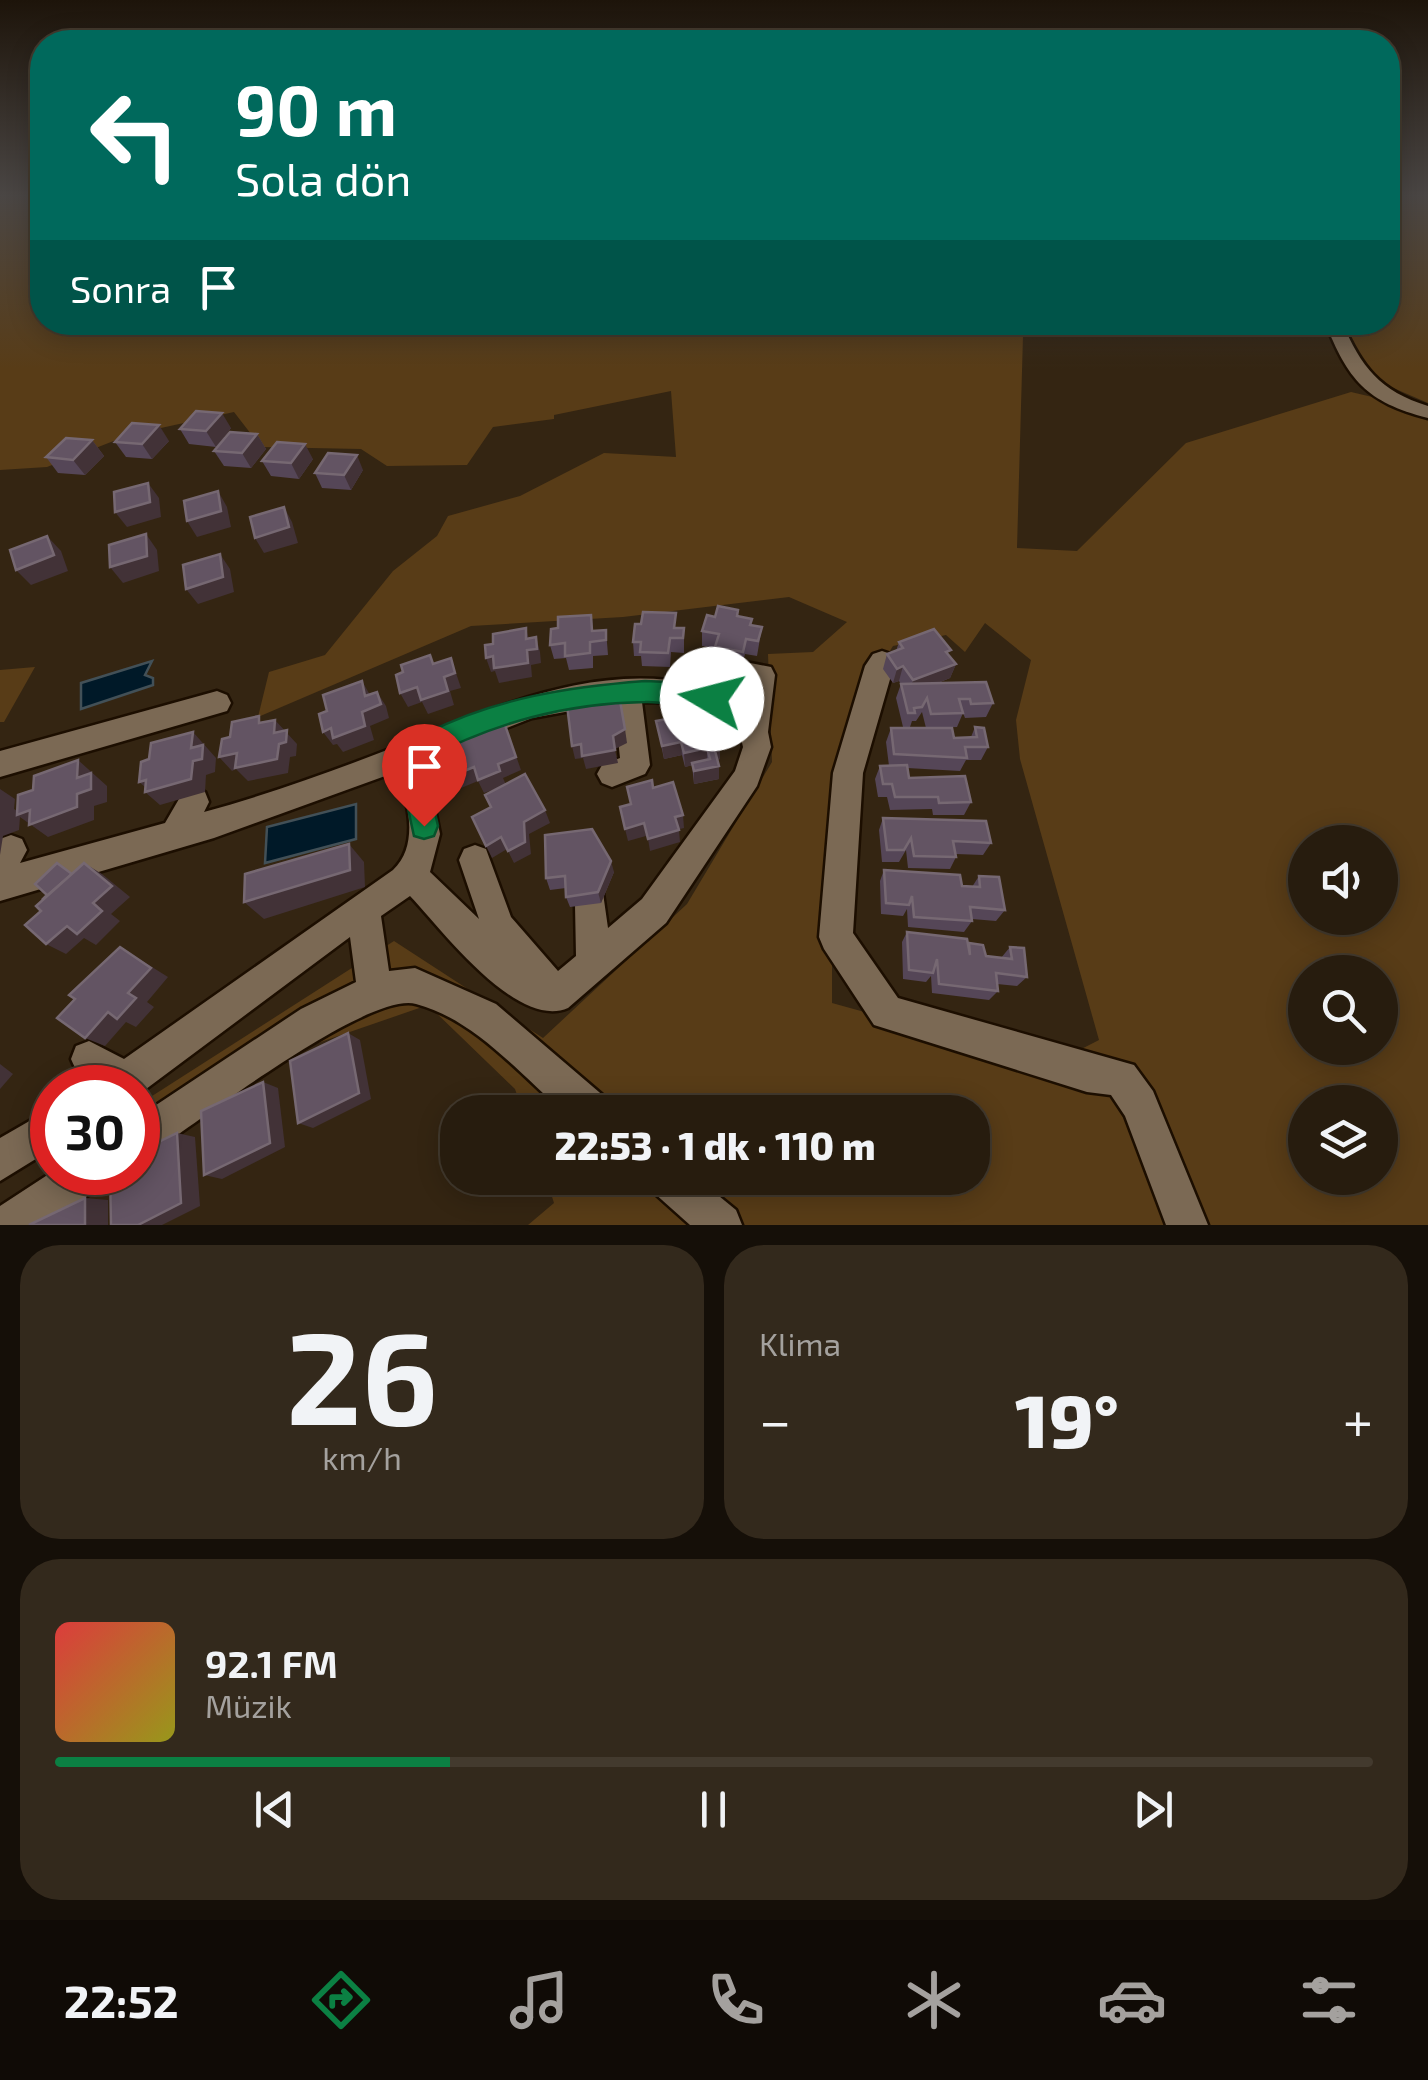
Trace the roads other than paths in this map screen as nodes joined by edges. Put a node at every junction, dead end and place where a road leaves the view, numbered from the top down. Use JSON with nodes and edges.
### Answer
{"nodes":[{"id":1,"x":1338,"y":335,"type":"edge"},
{"id":2,"x":1428,"y":412,"type":"edge"},
{"id":3,"x":882,"y":662,"type":"dead end"},
{"id":4,"x":735,"y":671,"type":"dead end"},
{"id":5,"x":649,"y":685,"type":"junction"},
{"id":6,"x":217,"y":702,"type":"dead end"},
{"id":7,"x":756,"y":728,"type":"junction"},
{"id":8,"x":411,"y":762,"type":"junction"},
{"id":9,"x":0,"y":764,"type":"edge"},
{"id":10,"x":612,"y":774,"type":"dead end"},
{"id":11,"x":194,"y":802,"type":"dead end"},
{"id":12,"x":176,"y":834,"type":"junction"},
{"id":13,"x":475,"y":860,"type":"dead end"},
{"id":14,"x":411,"y":875,"type":"junction"},
{"id":15,"x":0,"y":885,"type":"edge"},
{"id":16,"x":590,"y":905,"type":"edge"},
{"id":17,"x":363,"y":908,"type":"junction"},
{"id":18,"x":592,"y":964,"type":"junction"},
{"id":19,"x":376,"y":990,"type":"junction"},
{"id":20,"x":556,"y":996,"type":"junction"},
{"id":21,"x":89,"y":1060,"type":"dead end"},
{"id":22,"x":95,"y":1065,"type":"edge"},
{"id":23,"x":146,"y":1065,"type":"edge"},
{"id":24,"x":572,"y":1095,"type":"edge"},
{"id":25,"x":160,"y":1125,"type":"edge"},
{"id":26,"x":30,"y":1142,"type":"edge"},
{"id":27,"x":0,"y":1161,"type":"edge"},
{"id":28,"x":53,"y":1195,"type":"edge"},
{"id":29,"x":686,"y":1195,"type":"edge"},
{"id":30,"x":8,"y":1225,"type":"edge"},
{"id":31,"x":721,"y":1225,"type":"edge"},
{"id":32,"x":1187,"y":1225,"type":"edge"}],
"edges":[{"from":1,"to":2,"type":"street"},
{"from":3,"to":32,"type":"street"},
{"from":4,"to":7,"type":"street"},
{"from":5,"to":7,"type":"street"},
{"from":5,"to":8,"type":"street"},
{"from":5,"to":10,"type":"street"},
{"from":6,"to":9,"type":"street"},
{"from":7,"to":18,"type":"street"},
{"from":8,"to":12,"type":"street"},
{"from":8,"to":14,"type":"street"},
{"from":11,"to":12,"type":"street"},
{"from":12,"to":15,"type":"street"},
{"from":13,"to":20,"type":"street"},
{"from":14,"to":17,"type":"street"},
{"from":14,"to":20,"type":"street"},
{"from":16,"to":18,"type":"street"},
{"from":17,"to":19,"type":"street"},
{"from":17,"to":23,"type":"street"},
{"from":18,"to":20,"type":"street"},
{"from":19,"to":24,"type":"street"},
{"from":19,"to":25,"type":"street"},
{"from":21,"to":22,"type":"street"},
{"from":26,"to":27,"type":"street"},
{"from":28,"to":30,"type":"street"},
{"from":29,"to":31,"type":"street"}]}
